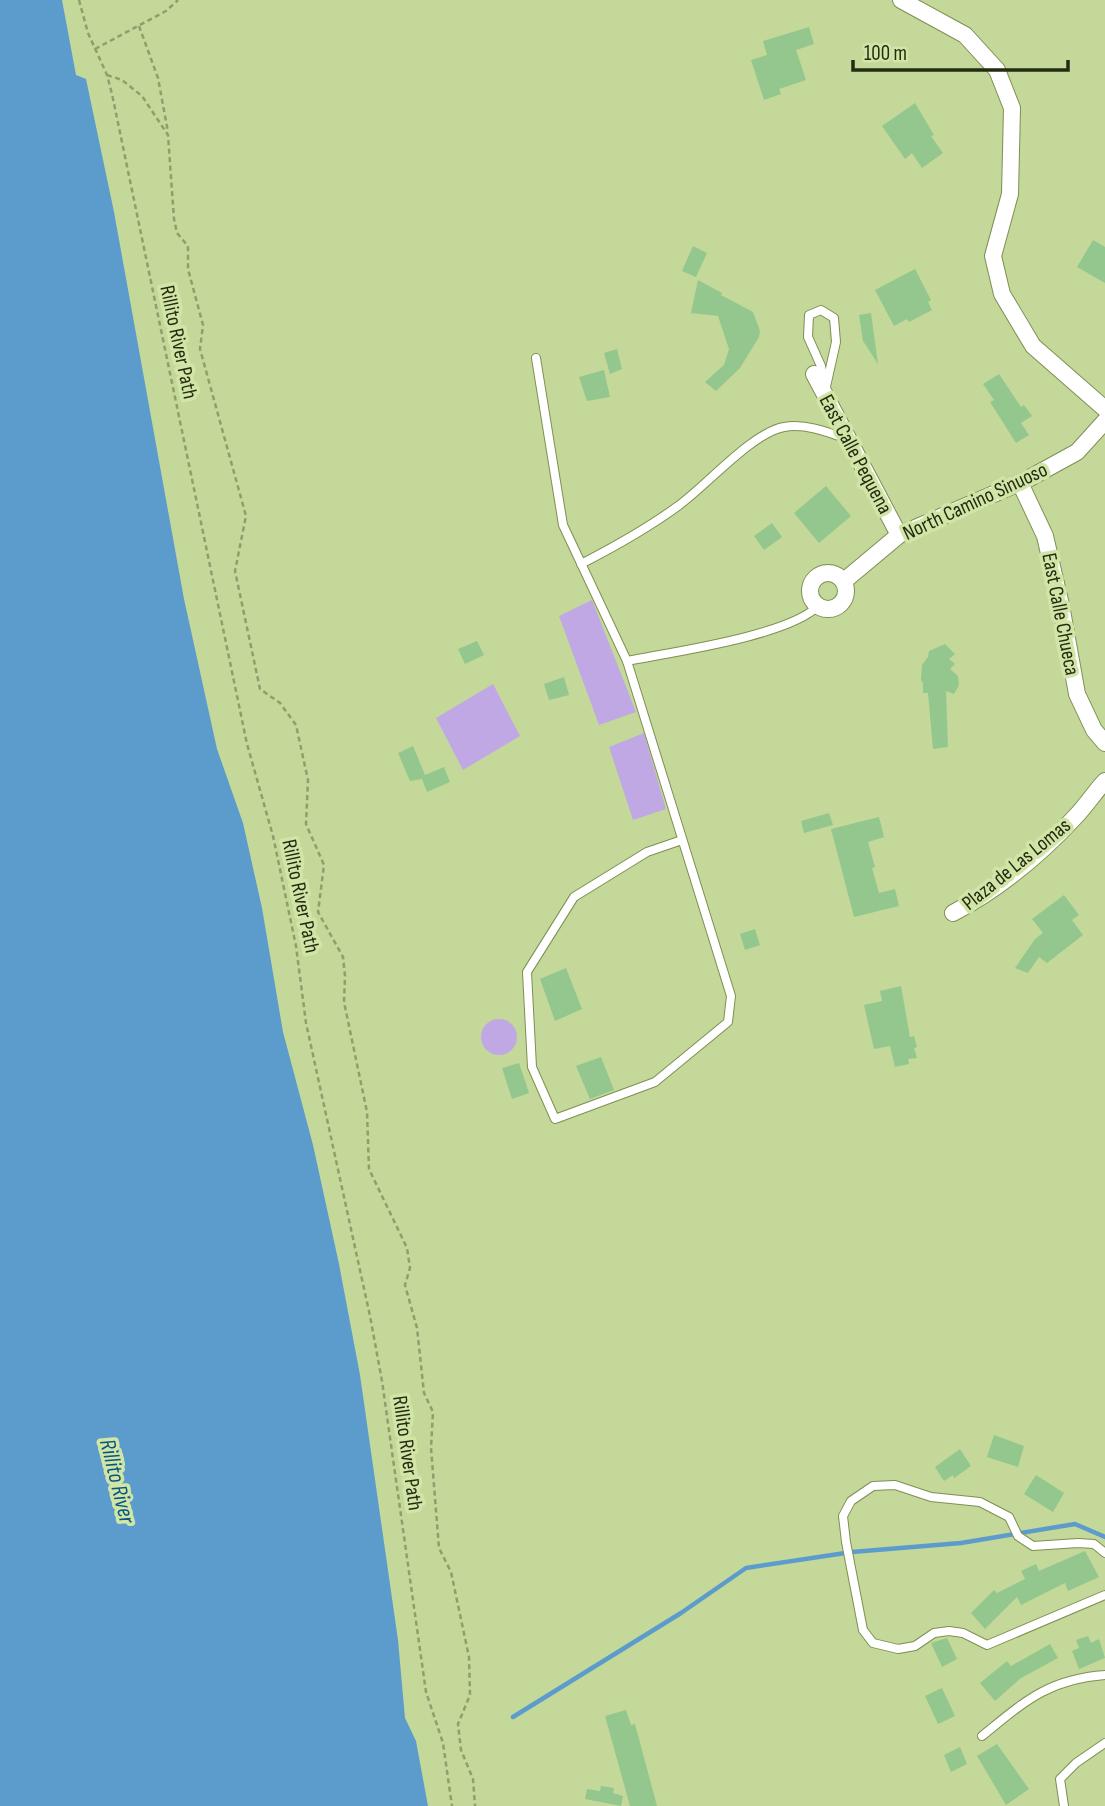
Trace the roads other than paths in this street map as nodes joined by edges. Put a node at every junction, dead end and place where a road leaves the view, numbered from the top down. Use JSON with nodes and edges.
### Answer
{"nodes":[{"id":1,"x":901,"y":0,"type":"edge"},
{"id":2,"x":536,"y":358,"type":"dead end"},
{"id":3,"x":814,"y":374,"type":"dead end"},
{"id":4,"x":825,"y":393,"type":"junction"},
{"id":5,"x":1105,"y":409,"type":"edge"},
{"id":6,"x":1105,"y":421,"type":"edge"},
{"id":7,"x":850,"y":440,"type":"junction"},
{"id":8,"x":1020,"y":483,"type":"junction"},
{"id":9,"x":899,"y":535,"type":"junction"},
{"id":10,"x":581,"y":564,"type":"junction"},
{"id":11,"x":844,"y":581,"type":"junction"},
{"id":12,"x":818,"y":606,"type":"junction"},
{"id":13,"x":627,"y":661,"type":"junction"},
{"id":14,"x":1105,"y":743,"type":"edge"},
{"id":15,"x":1105,"y":781,"type":"edge"},
{"id":16,"x":682,"y":840,"type":"junction"},
{"id":17,"x":953,"y":913,"type":"dead end"},
{"id":18,"x":1105,"y":1553,"type":"edge"},
{"id":19,"x":1105,"y":1595,"type":"edge"},
{"id":20,"x":1105,"y":1675,"type":"edge"},
{"id":21,"x":982,"y":1737,"type":"dead end"},
{"id":22,"x":1105,"y":1743,"type":"edge"},
{"id":23,"x":1064,"y":1806,"type":"edge"}],
"edges":[{"from":1,"to":5,"type":"street"},
{"from":2,"to":10,"type":"lane"},
{"from":3,"to":4,"type":"street","name":"East Calle Pequena"},
{"from":4,"to":4,"type":"lane"},
{"from":4,"to":7,"type":"street","name":"East Calle Pequena"},
{"from":6,"to":8,"type":"street","name":"North Camino Sinuoso"},
{"from":7,"to":9,"type":"street","name":"East Calle Pequena"},
{"from":7,"to":10,"type":"lane"},
{"from":8,"to":9,"type":"street","name":"North Camino Sinuoso"},
{"from":8,"to":14,"type":"street","name":"East Calle Chueca"},
{"from":9,"to":11,"type":"street","name":"North Camino Sinuoso"},
{"from":10,"to":13,"type":"lane"},
{"from":11,"to":12,"type":"street","name":"North Camino Sinuoso"},
{"from":11,"to":12,"type":"street"},
{"from":12,"to":13,"type":"lane"},
{"from":13,"to":16,"type":"lane"},
{"from":15,"to":17,"type":"street","name":"Plaza de Las Lomas"},
{"from":16,"to":16,"type":"lane"},
{"from":18,"to":19,"type":"lane"},
{"from":20,"to":21,"type":"lane"},
{"from":22,"to":23,"type":"lane"}]}
